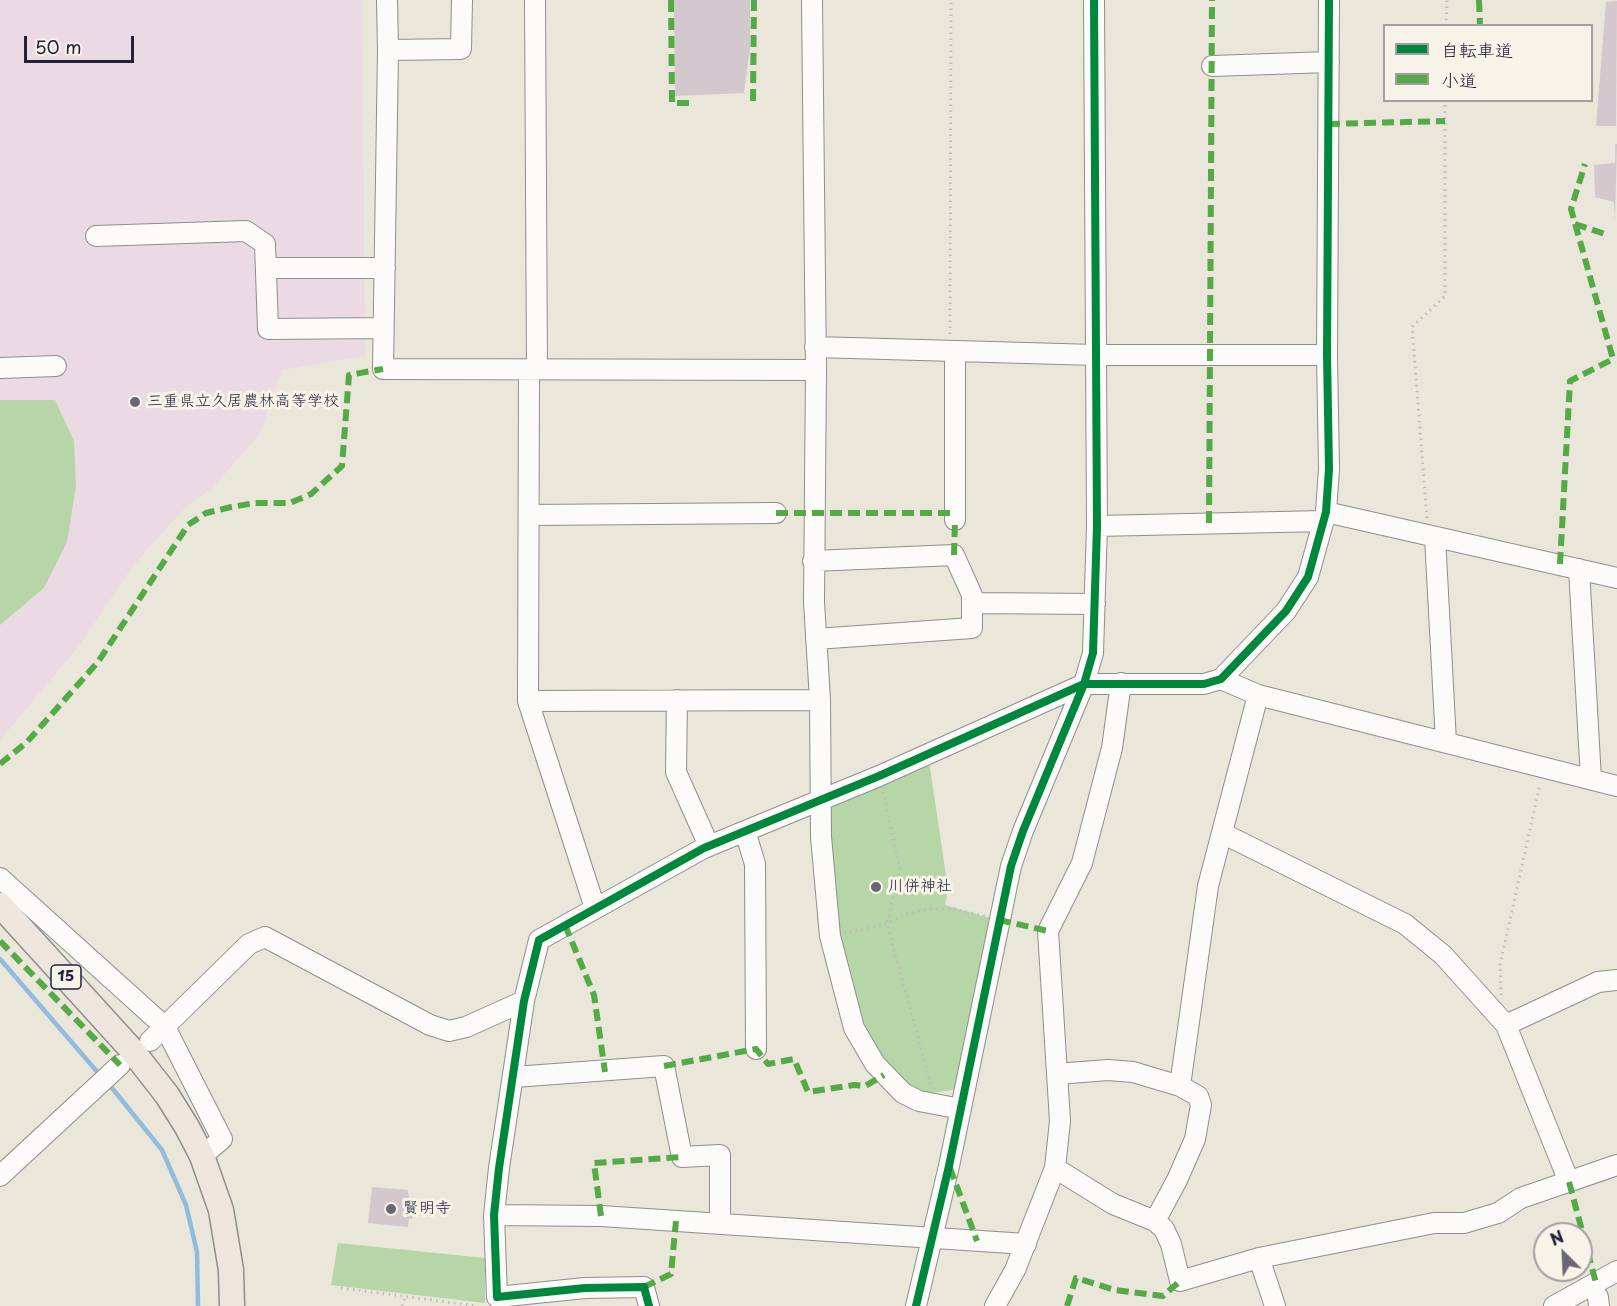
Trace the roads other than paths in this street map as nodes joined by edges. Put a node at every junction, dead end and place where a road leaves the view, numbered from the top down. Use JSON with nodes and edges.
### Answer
{"nodes":[{"id":1,"x":387,"y":0,"type":"edge"},
{"id":2,"x":462,"y":0,"type":"edge"},
{"id":3,"x":535,"y":0,"type":"edge"},
{"id":4,"x":812,"y":0,"type":"edge"},
{"id":5,"x":1095,"y":0,"type":"edge"},
{"id":6,"x":1329,"y":0,"type":"edge"},
{"id":7,"x":388,"y":50,"type":"junction"},
{"id":8,"x":1329,"y":62,"type":"junction"},
{"id":9,"x":1212,"y":66,"type":"dead end"},
{"id":10,"x":96,"y":236,"type":"dead end"},
{"id":11,"x":266,"y":267,"type":"junction"},
{"id":12,"x":385,"y":268,"type":"junction"},
{"id":13,"x":383,"y":328,"type":"junction"},
{"id":14,"x":815,"y":347,"type":"junction"},
{"id":15,"x":953,"y":351,"type":"junction"},
{"id":16,"x":1096,"y":355,"type":"junction"},
{"id":17,"x":1327,"y":355,"type":"junction"},
{"id":18,"x":56,"y":366,"type":"dead end"},
{"id":19,"x":0,"y":368,"type":"edge"},
{"id":20,"x":533,"y":370,"type":"junction"},
{"id":21,"x":816,"y":370,"type":"junction"},
{"id":22,"x":776,"y":513,"type":"dead end"},
{"id":23,"x":529,"y":515,"type":"junction"},
{"id":24,"x":1325,"y":516,"type":"junction"},
{"id":25,"x":955,"y":520,"type":"dead end"},
{"id":26,"x":1097,"y":526,"type":"junction"},
{"id":27,"x":1432,"y":536,"type":"junction"},
{"id":28,"x":813,"y":561,"type":"junction"},
{"id":29,"x":1580,"y":569,"type":"junction"},
{"id":30,"x":1617,"y":578,"type":"edge"},
{"id":31,"x":972,"y":603,"type":"junction"},
{"id":32,"x":1095,"y":603,"type":"junction"},
{"id":33,"x":816,"y":639,"type":"junction"},
{"id":34,"x":1221,"y":679,"type":"junction"},
{"id":35,"x":1121,"y":683,"type":"junction"},
{"id":36,"x":1084,"y":684,"type":"junction"},
{"id":37,"x":1258,"y":695,"type":"junction"},
{"id":38,"x":677,"y":700,"type":"junction"},
{"id":39,"x":820,"y":700,"type":"junction"},
{"id":40,"x":528,"y":701,"type":"junction"},
{"id":41,"x":1446,"y":741,"type":"junction"},
{"id":42,"x":1591,"y":779,"type":"junction"},
{"id":43,"x":1617,"y":786,"type":"edge"},
{"id":44,"x":820,"y":800,"type":"junction"},
{"id":45,"x":745,"y":831,"type":"junction"},
{"id":46,"x":1222,"y":833,"type":"junction"},
{"id":47,"x":709,"y":846,"type":"junction"},
{"id":48,"x":0,"y":878,"type":"edge"},
{"id":49,"x":0,"y":905,"type":"edge"},
{"id":50,"x":595,"y":908,"type":"junction"},
{"id":51,"x":1617,"y":980,"type":"edge"},
{"id":52,"x":524,"y":1001,"type":"junction"},
{"id":53,"x":1504,"y":1023,"type":"junction"},
{"id":54,"x":157,"y":1034,"type":"junction"},
{"id":55,"x":756,"y":1049,"type":"dead end"},
{"id":56,"x":111,"y":1073,"type":"dead end"},
{"id":57,"x":1057,"y":1074,"type":"junction"},
{"id":58,"x":514,"y":1077,"type":"junction"},
{"id":59,"x":1180,"y":1086,"type":"junction"},
{"id":60,"x":961,"y":1109,"type":"junction"},
{"id":61,"x":202,"y":1156,"type":"junction"},
{"id":62,"x":1617,"y":1165,"type":"edge"},
{"id":63,"x":1055,"y":1168,"type":"junction"},
{"id":64,"x":0,"y":1176,"type":"edge"},
{"id":65,"x":1569,"y":1182,"type":"junction"},
{"id":66,"x":494,"y":1215,"type":"junction"},
{"id":67,"x":1155,"y":1221,"type":"junction"},
{"id":68,"x":720,"y":1224,"type":"junction"},
{"id":69,"x":933,"y":1237,"type":"junction"},
{"id":70,"x":1026,"y":1244,"type":"junction"},
{"id":71,"x":1258,"y":1258,"type":"junction"},
{"id":72,"x":1617,"y":1271,"type":"edge"},
{"id":73,"x":232,"y":1306,"type":"edge"},
{"id":74,"x":649,"y":1306,"type":"edge"},
{"id":75,"x":916,"y":1306,"type":"edge"},
{"id":76,"x":995,"y":1306,"type":"edge"},
{"id":77,"x":1275,"y":1306,"type":"edge"},
{"id":78,"x":1554,"y":1306,"type":"edge"}],
"edges":[{"from":1,"to":7,"type":"street"},
{"from":2,"to":7,"type":"street"},
{"from":3,"to":20,"type":"street"},
{"from":4,"to":14,"type":"street"},
{"from":5,"to":16,"type":"street"},
{"from":6,"to":8,"type":"street"},
{"from":7,"to":12,"type":"street"},
{"from":8,"to":9,"type":"street"},
{"from":8,"to":17,"type":"street"},
{"from":10,"to":11,"type":"street"},
{"from":11,"to":12,"type":"street"},
{"from":11,"to":13,"type":"street"},
{"from":12,"to":13,"type":"street"},
{"from":13,"to":20,"type":"street"},
{"from":14,"to":15,"type":"street"},
{"from":14,"to":21,"type":"street"},
{"from":15,"to":16,"type":"street"},
{"from":15,"to":25,"type":"street"},
{"from":16,"to":17,"type":"street"},
{"from":16,"to":26,"type":"street"},
{"from":17,"to":24,"type":"street"},
{"from":18,"to":19,"type":"street"},
{"from":20,"to":21,"type":"street"},
{"from":20,"to":23,"type":"street"},
{"from":21,"to":28,"type":"street"},
{"from":22,"to":23,"type":"street"},
{"from":23,"to":40,"type":"street"},
{"from":24,"to":26,"type":"street"},
{"from":24,"to":27,"type":"street"},
{"from":24,"to":34,"type":"street"},
{"from":26,"to":32,"type":"street"},
{"from":27,"to":29,"type":"street"},
{"from":27,"to":41,"type":"street"},
{"from":28,"to":31,"type":"street"},
{"from":28,"to":33,"type":"street"},
{"from":29,"to":30,"type":"street"},
{"from":29,"to":42,"type":"street"},
{"from":31,"to":32,"type":"street"},
{"from":31,"to":33,"type":"street"},
{"from":32,"to":36,"type":"street"},
{"from":33,"to":39,"type":"street"},
{"from":34,"to":35,"type":"street"},
{"from":34,"to":37,"type":"street"},
{"from":35,"to":36,"type":"street"},
{"from":35,"to":57,"type":"street"},
{"from":36,"to":44,"type":"street"},
{"from":36,"to":60,"type":"street"},
{"from":37,"to":41,"type":"street"},
{"from":37,"to":46,"type":"street"},
{"from":38,"to":39,"type":"street"},
{"from":38,"to":40,"type":"street"},
{"from":38,"to":47,"type":"street"},
{"from":39,"to":44,"type":"street"},
{"from":40,"to":50,"type":"street"},
{"from":41,"to":42,"type":"street"},
{"from":42,"to":43,"type":"street"},
{"from":44,"to":45,"type":"street"},
{"from":44,"to":60,"type":"street"},
{"from":45,"to":47,"type":"street"},
{"from":45,"to":55,"type":"street"},
{"from":46,"to":53,"type":"street"},
{"from":46,"to":59,"type":"street"},
{"from":47,"to":50,"type":"street"},
{"from":48,"to":54,"type":"street"},
{"from":49,"to":61,"type":"main road","number":"15"},
{"from":50,"to":52,"type":"street"},
{"from":51,"to":53,"type":"street"},
{"from":52,"to":54,"type":"street"},
{"from":52,"to":58,"type":"street"},
{"from":53,"to":65,"type":"street"},
{"from":54,"to":61,"type":"street"},
{"from":56,"to":64,"type":"street"},
{"from":57,"to":59,"type":"street"},
{"from":57,"to":63,"type":"street"},
{"from":58,"to":66,"type":"street"},
{"from":58,"to":68,"type":"street"},
{"from":59,"to":67,"type":"street"},
{"from":60,"to":69,"type":"street"},
{"from":61,"to":73,"type":"main road","number":"15"},
{"from":62,"to":65,"type":"street"},
{"from":63,"to":67,"type":"street"},
{"from":63,"to":70,"type":"street"},
{"from":65,"to":71,"type":"street"},
{"from":66,"to":68,"type":"street"},
{"from":66,"to":74,"type":"street"},
{"from":67,"to":71,"type":"street"},
{"from":68,"to":69,"type":"street"},
{"from":69,"to":70,"type":"street"},
{"from":69,"to":75,"type":"street"},
{"from":70,"to":76,"type":"street"},
{"from":71,"to":77,"type":"street"},
{"from":72,"to":78,"type":"street"}]}
